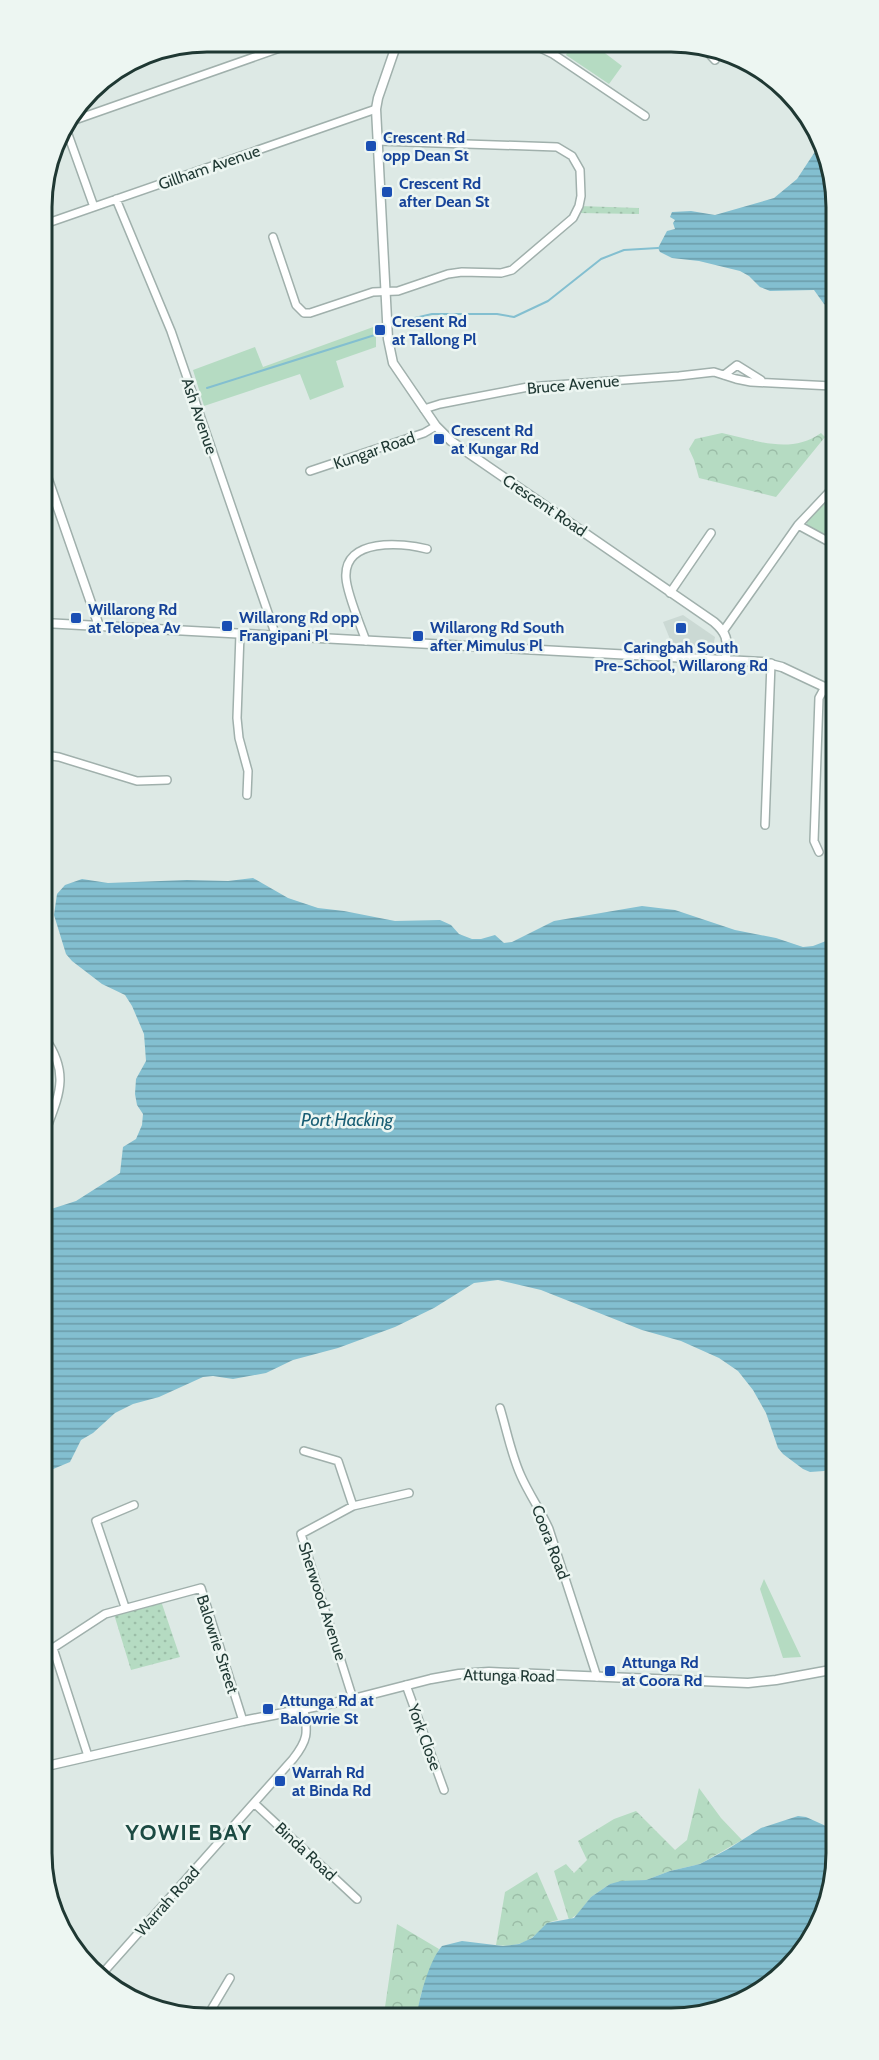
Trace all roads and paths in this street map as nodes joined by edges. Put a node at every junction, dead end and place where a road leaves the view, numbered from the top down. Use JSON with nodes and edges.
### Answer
{"nodes":[{"id":1,"x":268,"y":52,"type":"edge"},
{"id":2,"x":395,"y":52,"type":"edge"},
{"id":3,"x":549,"y":52,"type":"edge"},
{"id":4,"x":376,"y":110,"type":"junction"},
{"id":5,"x":645,"y":116,"type":"dead end"},
{"id":6,"x":81,"y":118,"type":"edge"},
{"id":7,"x":69,"y":137,"type":"edge"},
{"id":8,"x":378,"y":141,"type":"junction"},
{"id":9,"x":116,"y":199,"type":"junction"},
{"id":10,"x":94,"y":207,"type":"junction"},
{"id":11,"x":53,"y":221,"type":"edge"},
{"id":12,"x":273,"y":237,"type":"dead end"},
{"id":13,"x":385,"y":291,"type":"junction"},
{"id":14,"x":724,"y":375,"type":"junction"},
{"id":15,"x":766,"y":382,"type":"junction"},
{"id":16,"x":826,"y":386,"type":"edge"},
{"id":17,"x":424,"y":409,"type":"junction"},
{"id":18,"x":436,"y":426,"type":"junction"},
{"id":19,"x":310,"y":471,"type":"dead end"},
{"id":20,"x":53,"y":493,"type":"edge"},
{"id":21,"x":826,"y":495,"type":"edge"},
{"id":22,"x":798,"y":525,"type":"junction"},
{"id":23,"x":711,"y":533,"type":"dead end"},
{"id":24,"x":826,"y":540,"type":"edge"},
{"id":25,"x":427,"y":549,"type":"dead end"},
{"id":26,"x":670,"y":593,"type":"junction"},
{"id":27,"x":53,"y":623,"type":"edge"},
{"id":28,"x":99,"y":626,"type":"junction"},
{"id":29,"x":724,"y":630,"type":"junction"},
{"id":30,"x":240,"y":634,"type":"junction"},
{"id":31,"x":276,"y":636,"type":"junction"},
{"id":32,"x":366,"y":641,"type":"junction"},
{"id":33,"x":726,"y":659,"type":"junction"},
{"id":34,"x":771,"y":663,"type":"junction"},
{"id":35,"x":826,"y":688,"type":"edge"},
{"id":36,"x":826,"y":692,"type":"edge"},
{"id":37,"x":53,"y":756,"type":"edge"},
{"id":38,"x":167,"y":780,"type":"dead end"},
{"id":39,"x":247,"y":795,"type":"dead end"},
{"id":40,"x":765,"y":825,"type":"dead end"},
{"id":41,"x":819,"y":852,"type":"dead end"},
{"id":42,"x":52,"y":1052,"type":"edge"},
{"id":43,"x":52,"y":1115,"type":"edge"},
{"id":44,"x":500,"y":1408,"type":"dead end"},
{"id":45,"x":304,"y":1451,"type":"dead end"},
{"id":46,"x":409,"y":1493,"type":"dead end"},
{"id":47,"x":134,"y":1504,"type":"dead end"},
{"id":48,"x":353,"y":1506,"type":"junction"},
{"id":49,"x":125,"y":1607,"type":"junction"},
{"id":50,"x":826,"y":1671,"type":"edge"},
{"id":51,"x":597,"y":1677,"type":"junction"},
{"id":52,"x":406,"y":1685,"type":"junction"},
{"id":53,"x":353,"y":1699,"type":"junction"},
{"id":54,"x":304,"y":1710,"type":"junction"},
{"id":55,"x":243,"y":1721,"type":"junction"},
{"id":56,"x":88,"y":1756,"type":"junction"},
{"id":57,"x":52,"y":1765,"type":"edge"},
{"id":58,"x":444,"y":1790,"type":"dead end"},
{"id":59,"x":254,"y":1803,"type":"junction"},
{"id":60,"x":357,"y":1899,"type":"dead end"},
{"id":61,"x":106,"y":1969,"type":"edge"},
{"id":62,"x":230,"y":1978,"type":"dead end"},
{"id":63,"x":212,"y":2008,"type":"edge"}],
"edges":[{"from":1,"to":6,"type":"street"},
{"from":2,"to":4,"type":"street","name":"Crescent Road"},
{"from":3,"to":5,"type":"street"},
{"from":4,"to":8,"type":"street","name":"Crescent Road"},
{"from":4,"to":9,"type":"street","name":"Gillham Avenue"},
{"from":7,"to":10,"type":"street"},
{"from":8,"to":13,"type":"street","name":"Crescent Road"},
{"from":8,"to":13,"type":"street"},
{"from":9,"to":10,"type":"street","name":"Gillham Avenue"},
{"from":9,"to":31,"type":"street","name":"Ash Avenue"},
{"from":10,"to":11,"type":"street","name":"Gillham Avenue"},
{"from":12,"to":13,"type":"street"},
{"from":13,"to":17,"type":"street","name":"Crescent Road"},
{"from":14,"to":15,"type":"street","name":"Bruce Avenue"},
{"from":14,"to":15,"type":"street","name":"Bruce Avenue"},
{"from":14,"to":17,"type":"street","name":"Bruce Avenue"},
{"from":15,"to":16,"type":"street","name":"Bruce Avenue"},
{"from":17,"to":18,"type":"street","name":"Crescent Road"},
{"from":18,"to":19,"type":"street","name":"Kungar Road"},
{"from":18,"to":26,"type":"street","name":"Crescent Road"},
{"from":20,"to":28,"type":"street"},
{"from":21,"to":22,"type":"street"},
{"from":22,"to":24,"type":"street"},
{"from":22,"to":29,"type":"street"},
{"from":23,"to":26,"type":"street"},
{"from":25,"to":32,"type":"street"},
{"from":26,"to":29,"type":"street","name":"Crescent Road"},
{"from":27,"to":28,"type":"street"},
{"from":28,"to":30,"type":"street"},
{"from":29,"to":33,"type":"street"},
{"from":30,"to":31,"type":"street"},
{"from":30,"to":39,"type":"street"},
{"from":31,"to":32,"type":"street"},
{"from":32,"to":33,"type":"street"},
{"from":33,"to":34,"type":"street"},
{"from":34,"to":35,"type":"street"},
{"from":34,"to":40,"type":"street"},
{"from":36,"to":41,"type":"street"},
{"from":37,"to":38,"type":"street"},
{"from":42,"to":43,"type":"street"},
{"from":44,"to":51,"type":"street","name":"Coora Road"},
{"from":45,"to":48,"type":"street"},
{"from":46,"to":48,"type":"street"},
{"from":47,"to":49,"type":"street"},
{"from":48,"to":53,"type":"street","name":"Sherwood Avenue"},
{"from":49,"to":55,"type":"street","name":"Balowrie Street"},
{"from":49,"to":56,"type":"street","name":"Balowrie Street"},
{"from":50,"to":51,"type":"street","name":"Attunga Road"},
{"from":51,"to":52,"type":"street","name":"Attunga Road"},
{"from":52,"to":53,"type":"street","name":"Attunga Road"},
{"from":52,"to":58,"type":"street","name":"York Close"},
{"from":53,"to":54,"type":"street","name":"Attunga Road"},
{"from":54,"to":55,"type":"street","name":"Attunga Road"},
{"from":54,"to":59,"type":"street","name":"Warrah Road"},
{"from":55,"to":56,"type":"street","name":"Attunga Road"},
{"from":56,"to":57,"type":"street","name":"Attunga Road"},
{"from":59,"to":60,"type":"street","name":"Binda Road"},
{"from":59,"to":61,"type":"street","name":"Warrah Road"},
{"from":62,"to":63,"type":"street"}]}
